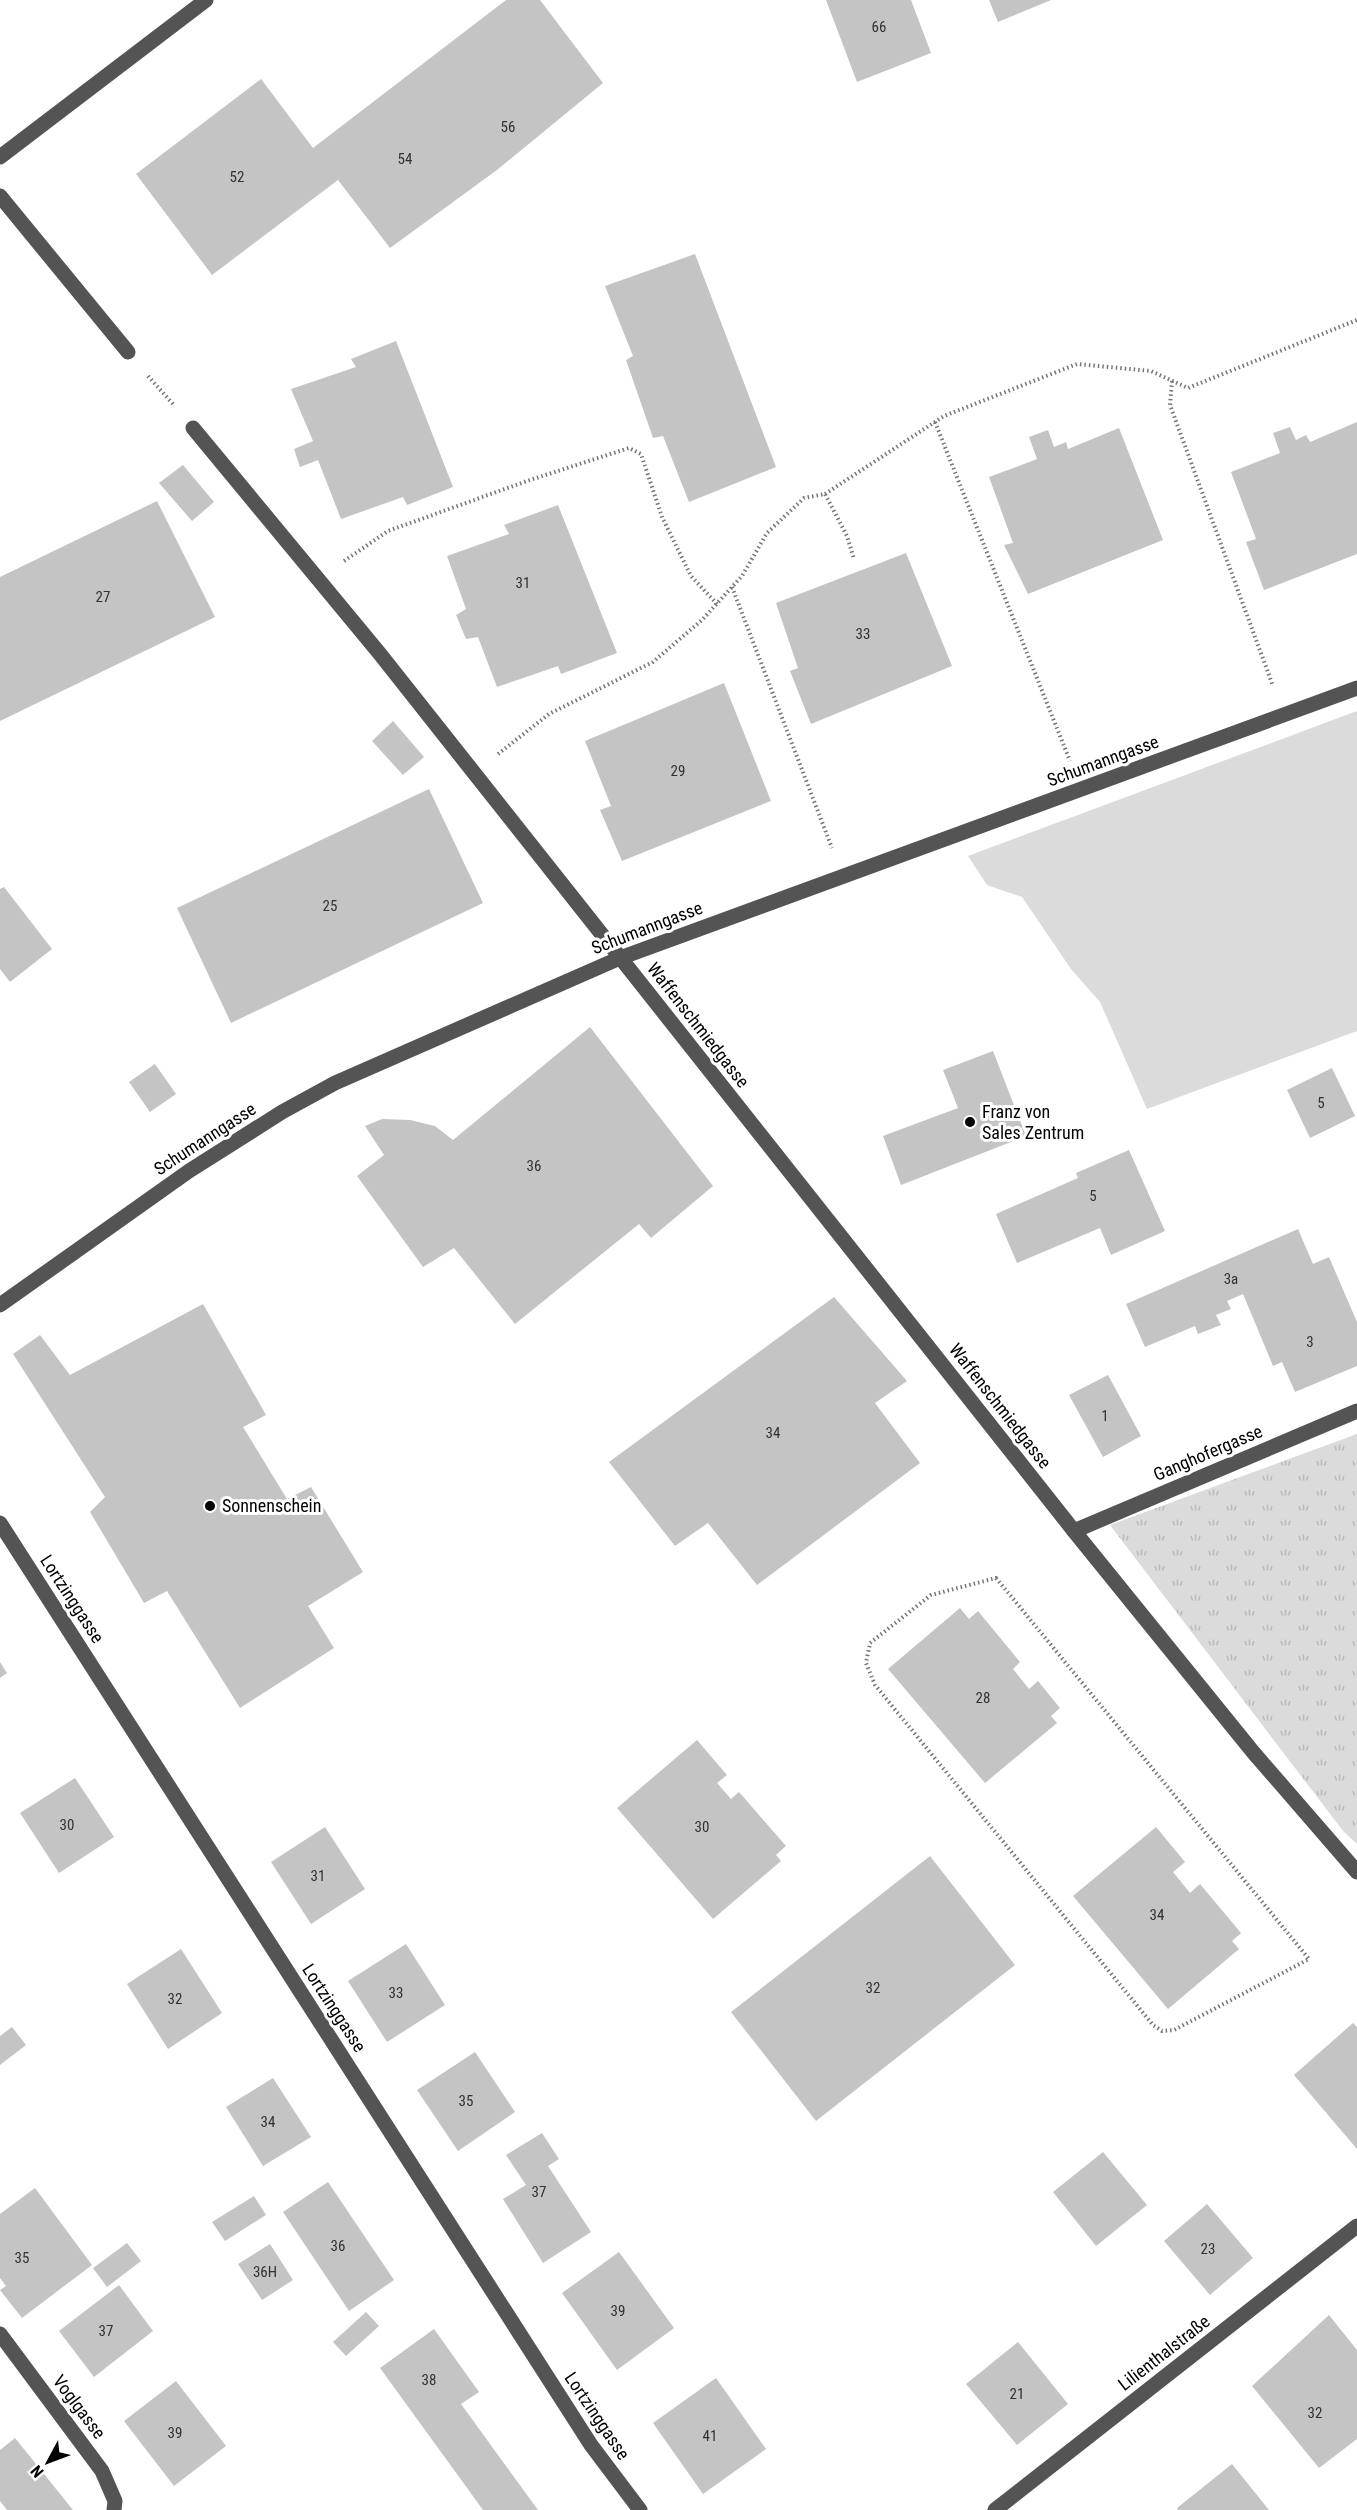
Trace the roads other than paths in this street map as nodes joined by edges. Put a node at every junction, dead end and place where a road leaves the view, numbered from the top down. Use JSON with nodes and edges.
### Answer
{"nodes":[{"id":1,"x":206,"y":0,"type":"edge"},
{"id":2,"x":0,"y":157,"type":"edge"},
{"id":3,"x":0,"y":196,"type":"edge"},
{"id":4,"x":128,"y":352,"type":"road end"},
{"id":5,"x":192,"y":428,"type":"road end"},
{"id":6,"x":1357,"y":688,"type":"edge"},
{"id":7,"x":620,"y":958,"type":"junction"},
{"id":8,"x":0,"y":1305,"type":"edge"},
{"id":9,"x":1357,"y":1411,"type":"edge"},
{"id":10,"x":0,"y":1523,"type":"edge"},
{"id":11,"x":1074,"y":1531,"type":"junction"},
{"id":12,"x":1357,"y":1872,"type":"edge"},
{"id":13,"x":1357,"y":2226,"type":"edge"},
{"id":14,"x":0,"y":2334,"type":"edge"},
{"id":15,"x":114,"y":2510,"type":"edge"},
{"id":16,"x":640,"y":2510,"type":"edge"},
{"id":17,"x":995,"y":2510,"type":"edge"}],
"edges":[{"from":1,"to":2,"type":"street"},
{"from":3,"to":4,"type":"street"},
{"from":5,"to":7,"type":"street","name":"Waffenschmiedgasse"},
{"from":6,"to":7,"type":"street","name":"Schumanngasse"},
{"from":7,"to":8,"type":"street","name":"Schumanngasse"},
{"from":7,"to":11,"type":"street","name":"Waffenschmiedgasse"},
{"from":9,"to":11,"type":"street","name":"Ganghofergasse"},
{"from":10,"to":16,"type":"street","name":"Lortzinggasse"},
{"from":11,"to":12,"type":"street","name":"Waffenschmiedgasse"},
{"from":13,"to":17,"type":"street","name":"Lilienthalstraße"},
{"from":14,"to":15,"type":"street","name":"Voglgasse"}]}
